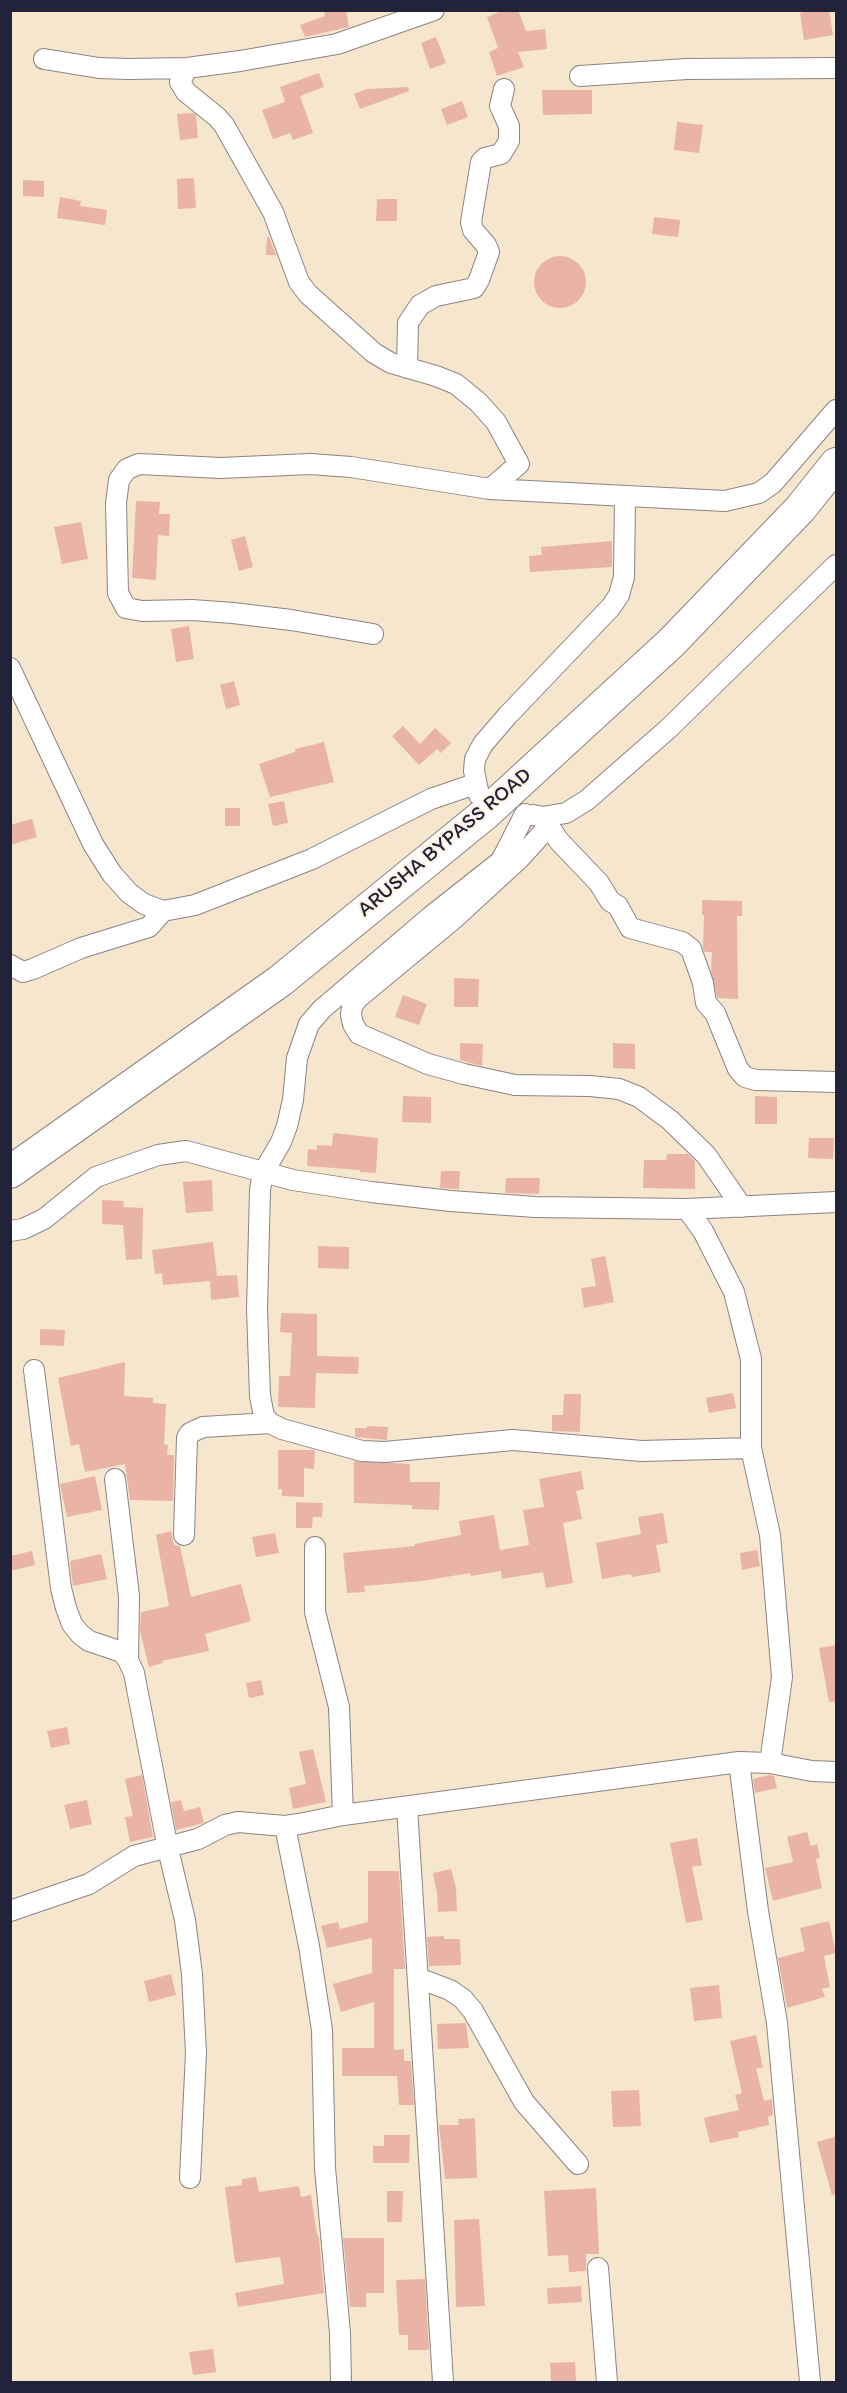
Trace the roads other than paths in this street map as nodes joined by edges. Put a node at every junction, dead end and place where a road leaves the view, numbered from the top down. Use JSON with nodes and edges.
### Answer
{"nodes":[{"id":1,"x":434,"y":10,"type":"edge"},
{"id":2,"x":44,"y":59,"type":"dead end"},
{"id":3,"x":188,"y":68,"type":"junction"},
{"id":4,"x":837,"y":68,"type":"edge"},
{"id":5,"x":580,"y":76,"type":"dead end"},
{"id":6,"x":504,"y":89,"type":"dead end"},
{"id":7,"x":407,"y":368,"type":"junction"},
{"id":8,"x":837,"y":410,"type":"edge"},
{"id":9,"x":837,"y":464,"type":"edge"},
{"id":10,"x":490,"y":489,"type":"junction"},
{"id":11,"x":625,"y":497,"type":"junction"},
{"id":12,"x":837,"y":565,"type":"edge"},
{"id":13,"x":374,"y":634,"type":"dead end"},
{"id":14,"x":10,"y":668,"type":"edge"},
{"id":15,"x":475,"y":784,"type":"junction"},
{"id":16,"x":521,"y":814,"type":"junction"},
{"id":17,"x":163,"y":911,"type":"junction"},
{"id":18,"x":10,"y":965,"type":"edge"},
{"id":19,"x":837,"y":1082,"type":"edge"},
{"id":20,"x":10,"y":1172,"type":"edge"},
{"id":21,"x":263,"y":1173,"type":"junction"},
{"id":22,"x":837,"y":1202,"type":"edge"},
{"id":23,"x":742,"y":1208,"type":"junction"},
{"id":24,"x":687,"y":1209,"type":"junction"},
{"id":25,"x":10,"y":1231,"type":"edge"},
{"id":26,"x":33,"y":1370,"type":"dead end"},
{"id":27,"x":270,"y":1423,"type":"junction"},
{"id":28,"x":751,"y":1448,"type":"junction"},
{"id":29,"x":115,"y":1479,"type":"dead end"},
{"id":30,"x":184,"y":1535,"type":"dead end"},
{"id":31,"x":315,"y":1547,"type":"dead end"},
{"id":32,"x":128,"y":1660,"type":"junction"},
{"id":33,"x":739,"y":1762,"type":"junction"},
{"id":34,"x":770,"y":1763,"type":"junction"},
{"id":35,"x":837,"y":1772,"type":"edge"},
{"id":36,"x":407,"y":1808,"type":"junction"},
{"id":37,"x":343,"y":1815,"type":"junction"},
{"id":38,"x":285,"y":1826,"type":"junction"},
{"id":39,"x":168,"y":1849,"type":"junction"},
{"id":40,"x":10,"y":1911,"type":"edge"},
{"id":41,"x":418,"y":1978,"type":"junction"},
{"id":42,"x":578,"y":2164,"type":"dead end"},
{"id":43,"x":190,"y":2178,"type":"dead end"},
{"id":44,"x":598,"y":2268,"type":"dead end"},
{"id":45,"x":341,"y":2382,"type":"edge"},
{"id":46,"x":443,"y":2382,"type":"edge"},
{"id":47,"x":607,"y":2382,"type":"edge"},
{"id":48,"x":810,"y":2382,"type":"edge"}],
"edges":[{"from":1,"to":3,"type":"street"},
{"from":2,"to":3,"type":"street"},
{"from":3,"to":7,"type":"street"},
{"from":4,"to":5,"type":"street"},
{"from":6,"to":7,"type":"street"},
{"from":7,"to":10,"type":"street"},
{"from":8,"to":11,"type":"street"},
{"from":9,"to":16,"type":"main road","name":"ARUSHA BYPASS ROAD"},
{"from":10,"to":11,"type":"street"},
{"from":10,"to":13,"type":"street"},
{"from":11,"to":15,"type":"street"},
{"from":12,"to":16,"type":"street"},
{"from":14,"to":17,"type":"street"},
{"from":15,"to":16,"type":"street"},
{"from":15,"to":17,"type":"street"},
{"from":16,"to":19,"type":"street"},
{"from":16,"to":20,"type":"main road","name":"ARUSHA BYPASS ROAD"},
{"from":16,"to":21,"type":"street"},
{"from":16,"to":23,"type":"street"},
{"from":17,"to":18,"type":"street"},
{"from":21,"to":24,"type":"street"},
{"from":21,"to":25,"type":"street"},
{"from":21,"to":27,"type":"street"},
{"from":22,"to":23,"type":"street"},
{"from":23,"to":24,"type":"street"},
{"from":24,"to":28,"type":"street"},
{"from":26,"to":32,"type":"street"},
{"from":27,"to":28,"type":"street"},
{"from":27,"to":30,"type":"street"},
{"from":28,"to":34,"type":"street"},
{"from":29,"to":32,"type":"street"},
{"from":31,"to":37,"type":"street"},
{"from":32,"to":39,"type":"street"},
{"from":33,"to":34,"type":"street"},
{"from":33,"to":36,"type":"street"},
{"from":33,"to":48,"type":"street"},
{"from":34,"to":35,"type":"street"},
{"from":36,"to":37,"type":"street"},
{"from":36,"to":41,"type":"street"},
{"from":37,"to":38,"type":"street"},
{"from":38,"to":39,"type":"street"},
{"from":38,"to":45,"type":"street"},
{"from":39,"to":40,"type":"street"},
{"from":39,"to":43,"type":"street"},
{"from":41,"to":42,"type":"street"},
{"from":41,"to":46,"type":"street"},
{"from":44,"to":47,"type":"street"}]}
